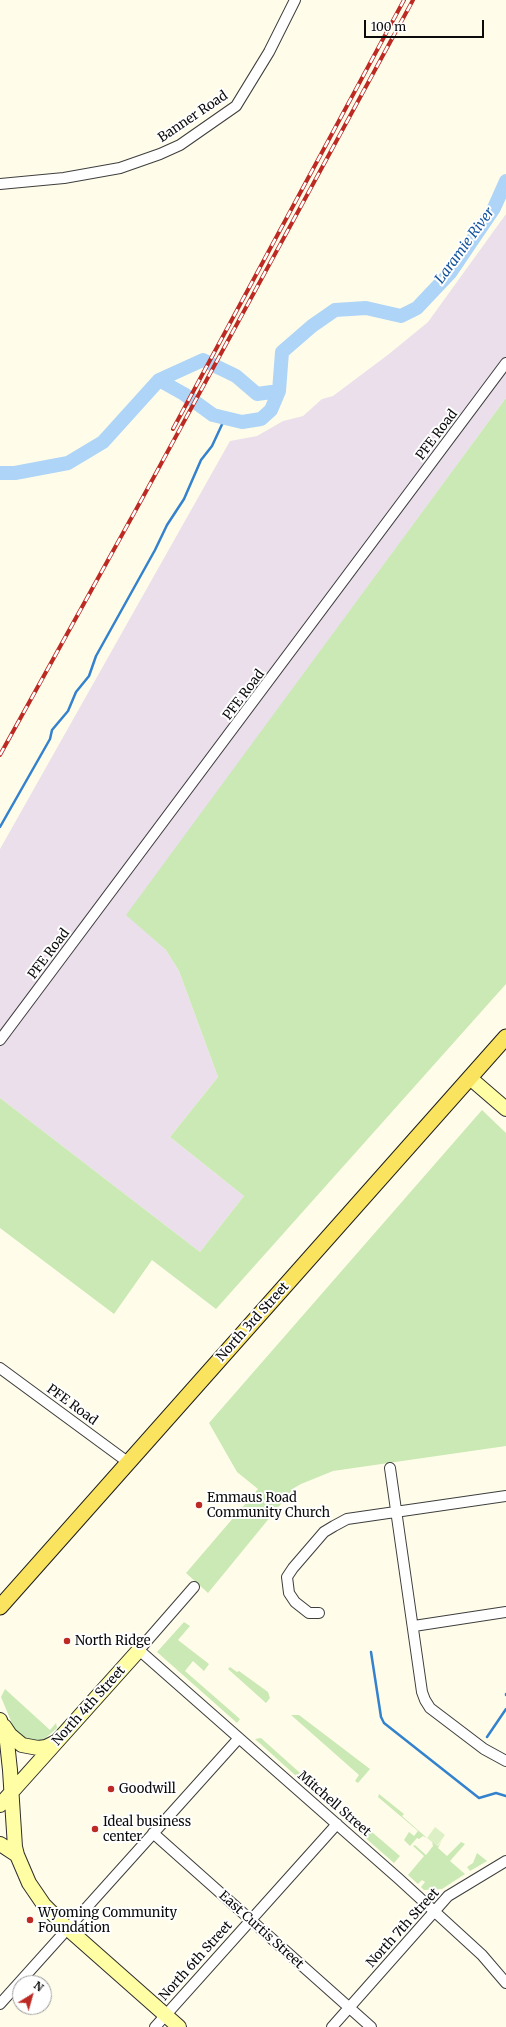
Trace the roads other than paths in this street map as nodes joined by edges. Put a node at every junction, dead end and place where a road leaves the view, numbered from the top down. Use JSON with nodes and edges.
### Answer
{"nodes":[{"id":1,"x":295,"y":0,"type":"edge"},
{"id":2,"x":0,"y":184,"type":"edge"},
{"id":3,"x":506,"y":363,"type":"edge"},
{"id":4,"x":506,"y":1037,"type":"edge"},
{"id":5,"x":0,"y":1040,"type":"edge"},
{"id":6,"x":470,"y":1078,"type":"junction"},
{"id":7,"x":506,"y":1109,"type":"edge"},
{"id":8,"x":0,"y":1368,"type":"edge"},
{"id":9,"x":129,"y":1463,"type":"junction"},
{"id":10,"x":390,"y":1468,"type":"dead end"},
{"id":11,"x":506,"y":1496,"type":"edge"},
{"id":12,"x":396,"y":1512,"type":"junction"},
{"id":13,"x":194,"y":1587,"type":"dead end"},
{"id":14,"x":0,"y":1607,"type":"edge"},
{"id":15,"x":506,"y":1612,"type":"edge"},
{"id":16,"x":319,"y":1613,"type":"dead end"},
{"id":17,"x":414,"y":1626,"type":"junction"},
{"id":18,"x":139,"y":1650,"type":"junction"},
{"id":19,"x":1,"y":1721,"type":"edge"},
{"id":20,"x":239,"y":1738,"type":"junction"},
{"id":21,"x":57,"y":1741,"type":"junction"},
{"id":22,"x":506,"y":1761,"type":"edge"},
{"id":23,"x":12,"y":1791,"type":"junction"},
{"id":24,"x":0,"y":1805,"type":"edge"},
{"id":25,"x":337,"y":1824,"type":"junction"},
{"id":26,"x":153,"y":1832,"type":"junction"},
{"id":27,"x":0,"y":1844,"type":"edge"},
{"id":28,"x":16,"y":1855,"type":"junction"},
{"id":29,"x":506,"y":1861,"type":"edge"},
{"id":30,"x":435,"y":1912,"type":"junction"},
{"id":31,"x":250,"y":1921,"type":"junction"},
{"id":32,"x":67,"y":1928,"type":"junction"},
{"id":33,"x":506,"y":1983,"type":"edge"},
{"id":34,"x":0,"y":2004,"type":"edge"},
{"id":35,"x":349,"y":2008,"type":"junction"},
{"id":36,"x":166,"y":2015,"type":"junction"},
{"id":37,"x":155,"y":2027,"type":"edge"},
{"id":38,"x":179,"y":2027,"type":"edge"},
{"id":39,"x":332,"y":2027,"type":"edge"},
{"id":40,"x":371,"y":2027,"type":"edge"}],
"edges":[{"from":1,"to":2,"type":"street","name":"Banner Road"},
{"from":3,"to":5,"type":"street","name":"PFE Road"},
{"from":4,"to":6,"type":"main road","name":"North 3rd Street"},
{"from":6,"to":7,"type":"main road"},
{"from":6,"to":9,"type":"main road","name":"North 3rd Street"},
{"from":8,"to":9,"type":"street","name":"PFE Road"},
{"from":9,"to":14,"type":"main road","name":"North 3rd Street"},
{"from":10,"to":12,"type":"street"},
{"from":11,"to":12,"type":"street"},
{"from":12,"to":16,"type":"street"},
{"from":12,"to":17,"type":"street"},
{"from":13,"to":18,"type":"street","name":"North 4th Street"},
{"from":15,"to":17,"type":"street"},
{"from":17,"to":22,"type":"street"},
{"from":18,"to":20,"type":"street","name":"Mitchell Street"},
{"from":18,"to":21,"type":"main road","name":"North 4th Street"},
{"from":19,"to":21,"type":"main road"},
{"from":19,"to":23,"type":"main road"},
{"from":20,"to":25,"type":"street","name":"Mitchell Street"},
{"from":20,"to":26,"type":"street"},
{"from":21,"to":23,"type":"main road","name":"North 4th Street"},
{"from":23,"to":24,"type":"main road","name":"North 4th Street"},
{"from":23,"to":28,"type":"main road"},
{"from":25,"to":30,"type":"street","name":"Mitchell Street"},
{"from":25,"to":31,"type":"street","name":"North 6th Street"},
{"from":26,"to":31,"type":"street","name":"East Curtis Street"},
{"from":26,"to":32,"type":"street"},
{"from":27,"to":28,"type":"main road"},
{"from":28,"to":32,"type":"main road"},
{"from":29,"to":30,"type":"street","name":"North 7th Street"},
{"from":30,"to":33,"type":"street","name":"Mitchell Street"},
{"from":30,"to":35,"type":"street","name":"North 7th Street"},
{"from":31,"to":35,"type":"street","name":"East Curtis Street"},
{"from":31,"to":36,"type":"street","name":"North 6th Street"},
{"from":32,"to":34,"type":"street"},
{"from":32,"to":36,"type":"main road"},
{"from":35,"to":39,"type":"street","name":"North 7th Street"},
{"from":35,"to":40,"type":"street","name":"East Curtis Street"},
{"from":36,"to":37,"type":"street","name":"North 6th Street"},
{"from":36,"to":38,"type":"main road"}]}
